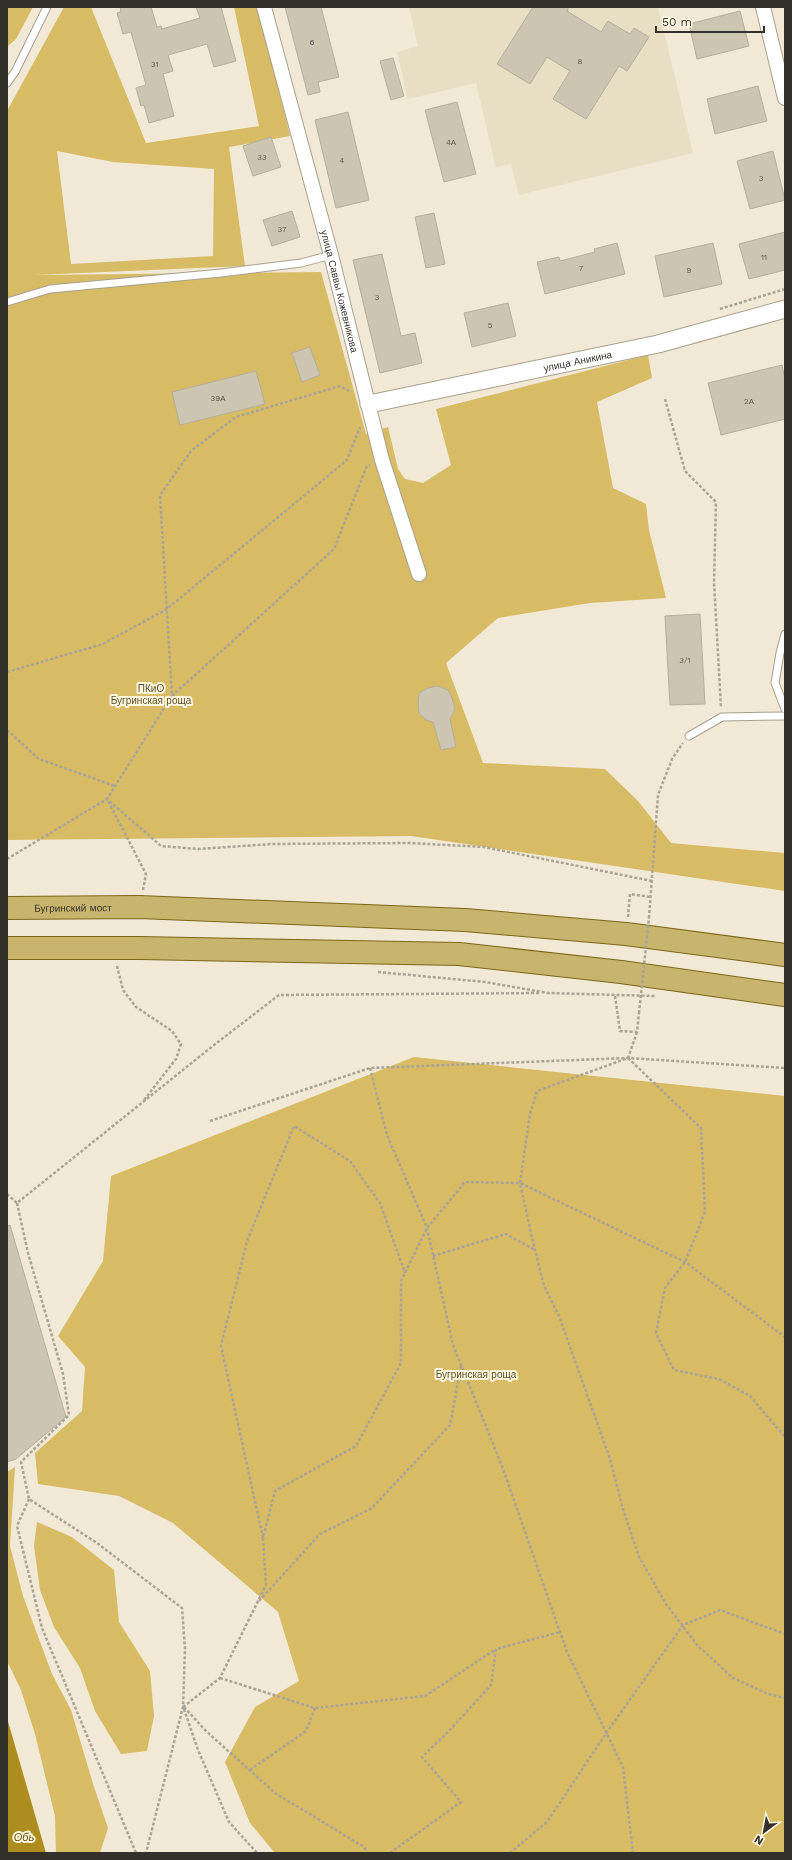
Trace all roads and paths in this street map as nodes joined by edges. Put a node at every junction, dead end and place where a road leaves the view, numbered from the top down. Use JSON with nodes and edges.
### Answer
{"nodes":[{"id":1,"x":47,"y":7,"type":"edge"},
{"id":2,"x":264,"y":7,"type":"edge"},
{"id":3,"x":763,"y":7,"type":"edge"},
{"id":4,"x":7,"y":82,"type":"edge"},
{"id":5,"x":785,"y":98,"type":"edge"},
{"id":6,"x":330,"y":255,"type":"junction"},
{"id":7,"x":7,"y":302,"type":"edge"},
{"id":8,"x":785,"y":309,"type":"edge"},
{"id":9,"x":666,"y":399,"type":"dead end"},
{"id":10,"x":369,"y":404,"type":"junction"},
{"id":11,"x":382,"y":460,"type":"junction"},
{"id":12,"x":419,"y":574,"type":"dead end"},
{"id":13,"x":167,"y":609,"type":"junction"},
{"id":14,"x":785,"y":634,"type":"edge"},
{"id":15,"x":7,"y":672,"type":"edge"},
{"id":16,"x":172,"y":696,"type":"junction"},
{"id":17,"x":785,"y":709,"type":"edge"},
{"id":18,"x":785,"y":716,"type":"edge"},
{"id":19,"x":722,"y":717,"type":"junction"},
{"id":20,"x":7,"y":730,"type":"edge"},
{"id":21,"x":689,"y":736,"type":"joint"},
{"id":22,"x":115,"y":786,"type":"junction"},
{"id":23,"x":107,"y":799,"type":"junction"},
{"id":24,"x":7,"y":859,"type":"edge"},
{"id":25,"x":652,"y":881,"type":"junction"},
{"id":26,"x":651,"y":897,"type":"junction"},
{"id":27,"x":139,"y":907,"type":"junction"},
{"id":28,"x":7,"y":908,"type":"edge"},
{"id":29,"x":626,"y":934,"type":"junction"},
{"id":30,"x":7,"y":948,"type":"edge"},
{"id":31,"x":785,"y":955,"type":"edge"},
{"id":32,"x":116,"y":964,"type":"dead end"},
{"id":33,"x":376,"y":972,"type":"dead end"},
{"id":34,"x":548,"y":993,"type":"junction"},
{"id":35,"x":785,"y":995,"type":"edge"},
{"id":36,"x":615,"y":996,"type":"junction"},
{"id":37,"x":660,"y":996,"type":"dead end"},
{"id":38,"x":637,"y":1032,"type":"junction"},
{"id":39,"x":628,"y":1058,"type":"junction"},
{"id":40,"x":370,"y":1068,"type":"junction"},
{"id":41,"x":785,"y":1068,"type":"edge"},
{"id":42,"x":142,"y":1104,"type":"junction"},
{"id":43,"x":210,"y":1121,"type":"dead end"},
{"id":44,"x":520,"y":1183,"type":"junction"},
{"id":45,"x":7,"y":1194,"type":"edge"},
{"id":46,"x":17,"y":1203,"type":"junction"},
{"id":47,"x":427,"y":1228,"type":"junction"},
{"id":48,"x":535,"y":1251,"type":"junction"},
{"id":49,"x":433,"y":1256,"type":"junction"},
{"id":50,"x":685,"y":1262,"type":"junction"},
{"id":51,"x":405,"y":1273,"type":"junction"},
{"id":52,"x":785,"y":1337,"type":"edge"},
{"id":53,"x":461,"y":1365,"type":"junction"},
{"id":54,"x":785,"y":1436,"type":"edge"},
{"id":55,"x":29,"y":1499,"type":"junction"},
{"id":56,"x":263,"y":1538,"type":"junction"},
{"id":57,"x":257,"y":1603,"type":"junction"},
{"id":58,"x":682,"y":1625,"type":"junction"},
{"id":59,"x":560,"y":1632,"type":"junction"},
{"id":60,"x":785,"y":1634,"type":"edge"},
{"id":61,"x":496,"y":1649,"type":"junction"},
{"id":62,"x":220,"y":1678,"type":"junction"},
{"id":63,"x":785,"y":1698,"type":"edge"},
{"id":64,"x":183,"y":1707,"type":"junction"},
{"id":65,"x":315,"y":1708,"type":"junction"},
{"id":66,"x":606,"y":1732,"type":"junction"},
{"id":67,"x":250,"y":1770,"type":"junction"},
{"id":68,"x":136,"y":1853,"type":"edge"},
{"id":69,"x":146,"y":1853,"type":"edge"},
{"id":70,"x":257,"y":1853,"type":"edge"},
{"id":71,"x":367,"y":1853,"type":"edge"},
{"id":72,"x":390,"y":1853,"type":"edge"},
{"id":73,"x":510,"y":1853,"type":"edge"},
{"id":74,"x":633,"y":1853,"type":"edge"}],
"edges":[{"from":1,"to":4,"type":"lane"},
{"from":2,"to":6,"type":"street","name":"улица Саввы Кожевникова"},
{"from":3,"to":5,"type":"street"},
{"from":6,"to":7,"type":"lane"},
{"from":6,"to":10,"type":"street","name":"улица Саввы Кожевникова"},
{"from":8,"to":10,"type":"street","name":"улица Аникина"},
{"from":9,"to":19,"type":"path"},
{"from":10,"to":11,"type":"street","name":"улица Саввы Кожевникова"},
{"from":10,"to":13,"type":"path"},
{"from":10,"to":13,"type":"path"},
{"from":11,"to":12,"type":"street","name":"улица Саввы Кожевникова"},
{"from":11,"to":16,"type":"path"},
{"from":13,"to":15,"type":"path"},
{"from":13,"to":16,"type":"path"},
{"from":14,"to":17,"type":"lane"},
{"from":16,"to":22,"type":"path"},
{"from":18,"to":19,"type":"lane"},
{"from":19,"to":21,"type":"lane"},
{"from":20,"to":22,"type":"path"},
{"from":21,"to":25,"type":"path"},
{"from":22,"to":23,"type":"path"},
{"from":23,"to":24,"type":"path"},
{"from":23,"to":25,"type":"path"},
{"from":23,"to":27,"type":"path"},
{"from":25,"to":26,"type":"path"},
{"from":26,"to":29,"type":"path"},
{"from":26,"to":38,"type":"path","bridge":true},
{"from":27,"to":28,"type":"main road","name":"Бугринский мост"},
{"from":27,"to":29,"type":"main road","name":"Бугринский мост"},
{"from":29,"to":31,"type":"main road","name":"Бугринский мост"},
{"from":30,"to":35,"type":"main road"},
{"from":32,"to":42,"type":"path"},
{"from":33,"to":34,"type":"path"},
{"from":34,"to":36,"type":"path"},
{"from":34,"to":42,"type":"path"},
{"from":36,"to":37,"type":"path"},
{"from":36,"to":38,"type":"path"},
{"from":38,"to":39,"type":"path"},
{"from":39,"to":40,"type":"path"},
{"from":39,"to":41,"type":"path"},
{"from":39,"to":44,"type":"path"},
{"from":39,"to":50,"type":"path"},
{"from":40,"to":43,"type":"path"},
{"from":40,"to":47,"type":"path"},
{"from":42,"to":46,"type":"path"},
{"from":44,"to":47,"type":"path"},
{"from":44,"to":48,"type":"path"},
{"from":44,"to":50,"type":"path"},
{"from":45,"to":46,"type":"path"},
{"from":46,"to":55,"type":"path"},
{"from":47,"to":49,"type":"path"},
{"from":47,"to":51,"type":"path"},
{"from":48,"to":49,"type":"path"},
{"from":48,"to":58,"type":"path"},
{"from":49,"to":53,"type":"path"},
{"from":50,"to":52,"type":"path"},
{"from":50,"to":54,"type":"path"},
{"from":51,"to":56,"type":"path"},
{"from":51,"to":56,"type":"path"},
{"from":53,"to":57,"type":"path"},
{"from":53,"to":59,"type":"path"},
{"from":55,"to":64,"type":"path"},
{"from":55,"to":68,"type":"path"},
{"from":56,"to":57,"type":"path"},
{"from":57,"to":62,"type":"path"},
{"from":58,"to":60,"type":"path"},
{"from":58,"to":63,"type":"path"},
{"from":58,"to":66,"type":"path"},
{"from":59,"to":61,"type":"path"},
{"from":59,"to":66,"type":"path"},
{"from":61,"to":65,"type":"path"},
{"from":61,"to":72,"type":"path"},
{"from":62,"to":64,"type":"path"},
{"from":62,"to":65,"type":"path"},
{"from":64,"to":67,"type":"path"},
{"from":64,"to":69,"type":"path"},
{"from":64,"to":70,"type":"path"},
{"from":65,"to":67,"type":"path"},
{"from":66,"to":73,"type":"path"},
{"from":66,"to":74,"type":"path"},
{"from":67,"to":71,"type":"path"}]}
